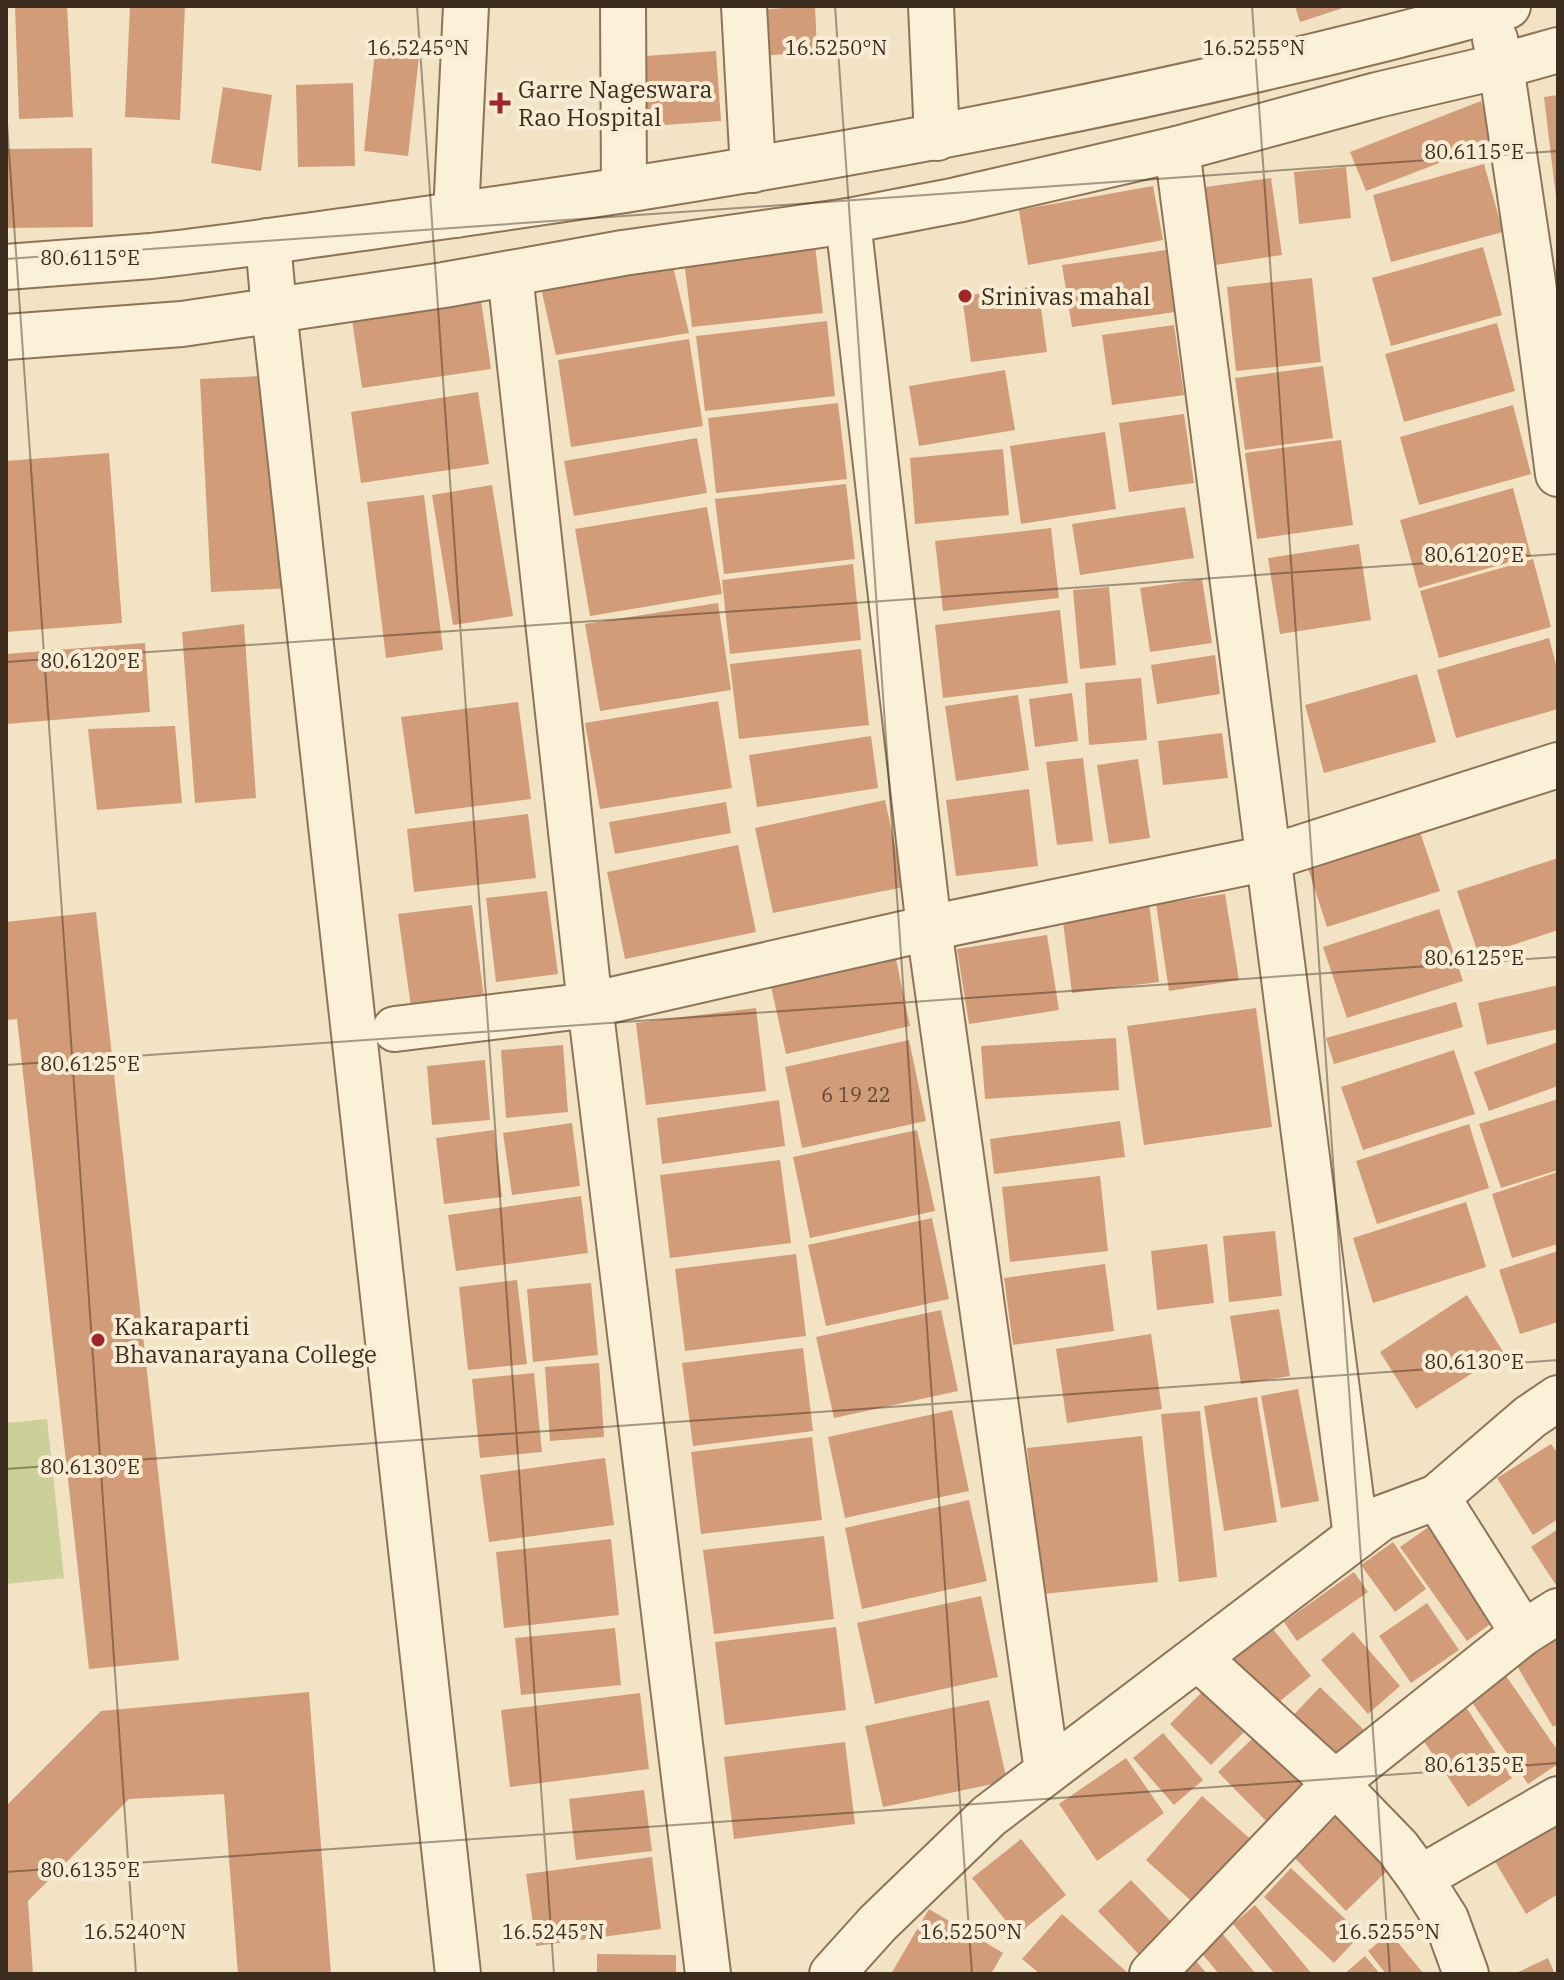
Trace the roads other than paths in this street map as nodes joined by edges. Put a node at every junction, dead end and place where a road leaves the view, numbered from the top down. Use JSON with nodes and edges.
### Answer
{"nodes":[{"id":1,"x":466,"y":6,"type":"edge"},
{"id":2,"x":623,"y":6,"type":"edge"},
{"id":3,"x":744,"y":6,"type":"edge"},
{"id":4,"x":931,"y":6,"type":"edge"},
{"id":5,"x":1494,"y":8,"type":"edge"},
{"id":6,"x":1558,"y":50,"type":"edge"},
{"id":7,"x":1501,"y":66,"type":"junction"},
{"id":8,"x":937,"y":138,"type":"junction"},
{"id":9,"x":1177,"y":149,"type":"junction"},
{"id":10,"x":753,"y":170,"type":"junction"},
{"id":11,"x":624,"y":190,"type":"junction"},
{"id":12,"x":456,"y":215,"type":"junction"},
{"id":13,"x":848,"y":221,"type":"junction"},
{"id":14,"x":268,"y":241,"type":"junction"},
{"id":15,"x":6,"y":267,"type":"edge"},
{"id":16,"x":1545,"y":272,"type":"edge"},
{"id":17,"x":510,"y":274,"type":"junction"},
{"id":18,"x":274,"y":310,"type":"junction"},
{"id":19,"x":6,"y":337,"type":"edge"},
{"id":20,"x":1558,"y":474,"type":"edge"},
{"id":21,"x":1558,"y":765,"type":"edge"},
{"id":22,"x":1268,"y":858,"type":"junction"},
{"id":23,"x":929,"y":928,"type":"junction"},
{"id":24,"x":590,"y":1005,"type":"junction"},
{"id":25,"x":395,"y":1029,"type":"dead end"},
{"id":26,"x":1558,"y":1398,"type":"edge"},
{"id":27,"x":1437,"y":1497,"type":"junction"},
{"id":28,"x":1356,"y":1537,"type":"junction"},
{"id":29,"x":1541,"y":1622,"type":"edge"},
{"id":30,"x":1198,"y":1658,"type":"junction"},
{"id":31,"x":1047,"y":1771,"type":"junction"},
{"id":32,"x":1335,"y":1783,"type":"junction"},
{"id":33,"x":1558,"y":1799,"type":"edge"},
{"id":34,"x":1420,"y":1878,"type":"junction"},
{"id":35,"x":458,"y":1974,"type":"edge"},
{"id":36,"x":708,"y":1974,"type":"edge"},
{"id":37,"x":832,"y":1974,"type":"edge"},
{"id":38,"x":1152,"y":1974,"type":"edge"},
{"id":39,"x":1466,"y":1974,"type":"edge"}],
"edges":[{"from":1,"to":12,"type":"street"},
{"from":2,"to":11,"type":"street"},
{"from":3,"to":10,"type":"street"},
{"from":4,"to":8,"type":"street"},
{"from":5,"to":7,"type":"street"},
{"from":5,"to":8,"type":"street"},
{"from":6,"to":7,"type":"street"},
{"from":7,"to":9,"type":"street"},
{"from":7,"to":16,"type":"street"},
{"from":8,"to":10,"type":"street"},
{"from":9,"to":13,"type":"street"},
{"from":9,"to":22,"type":"street"},
{"from":10,"to":11,"type":"street"},
{"from":11,"to":12,"type":"street"},
{"from":12,"to":14,"type":"street"},
{"from":13,"to":17,"type":"street"},
{"from":13,"to":23,"type":"street"},
{"from":14,"to":15,"type":"street"},
{"from":14,"to":18,"type":"street"},
{"from":16,"to":20,"type":"street"},
{"from":17,"to":18,"type":"street"},
{"from":17,"to":24,"type":"street"},
{"from":18,"to":19,"type":"street"},
{"from":18,"to":35,"type":"street"},
{"from":21,"to":22,"type":"street"},
{"from":22,"to":23,"type":"street"},
{"from":22,"to":28,"type":"street"},
{"from":23,"to":24,"type":"street"},
{"from":23,"to":31,"type":"street"},
{"from":24,"to":25,"type":"street"},
{"from":24,"to":36,"type":"street"},
{"from":26,"to":27,"type":"street"},
{"from":27,"to":28,"type":"street"},
{"from":27,"to":29,"type":"street"},
{"from":28,"to":30,"type":"street"},
{"from":29,"to":32,"type":"street"},
{"from":30,"to":31,"type":"street"},
{"from":30,"to":32,"type":"street"},
{"from":31,"to":37,"type":"street"},
{"from":32,"to":34,"type":"street"},
{"from":32,"to":38,"type":"street"},
{"from":33,"to":34,"type":"street"},
{"from":34,"to":39,"type":"street"}]}
